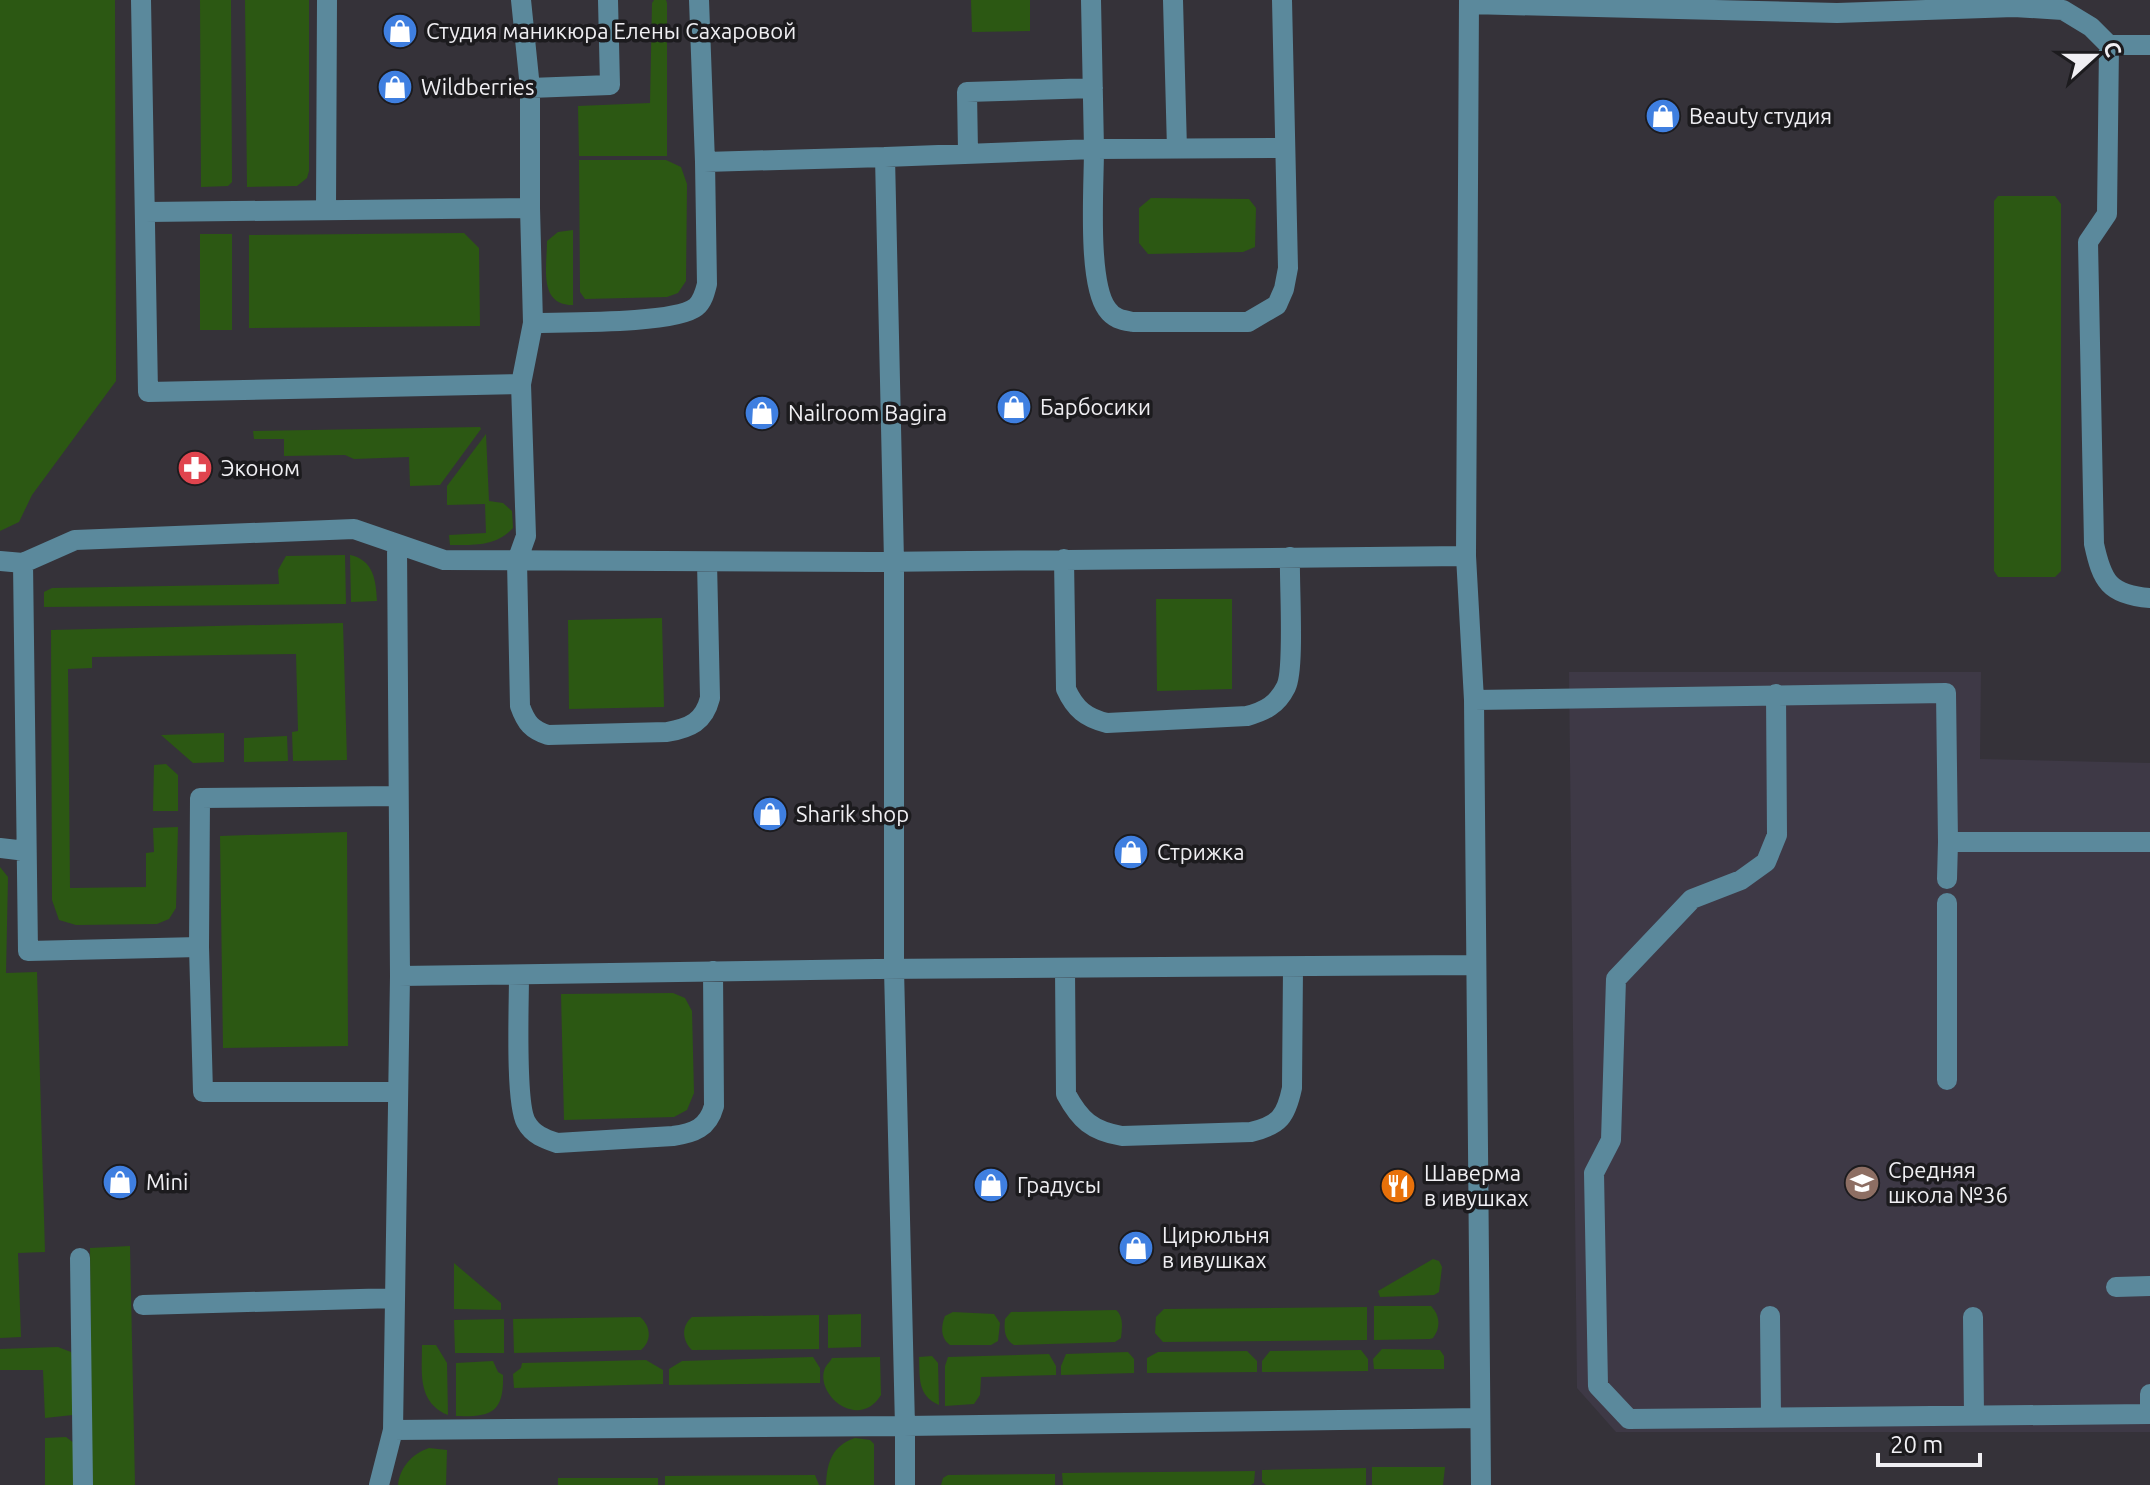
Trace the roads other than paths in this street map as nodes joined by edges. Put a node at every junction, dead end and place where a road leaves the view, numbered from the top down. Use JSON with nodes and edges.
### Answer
{"nodes":[{"id":1,"x":141,"y":0,"type":"edge"},
{"id":2,"x":327,"y":0,"type":"edge"},
{"id":3,"x":521,"y":0,"type":"edge"},
{"id":4,"x":608,"y":0,"type":"edge"},
{"id":5,"x":699,"y":0,"type":"edge"},
{"id":6,"x":1091,"y":0,"type":"edge"},
{"id":7,"x":1173,"y":0,"type":"edge"},
{"id":8,"x":1282,"y":0,"type":"edge"},
{"id":9,"x":1469,"y":2,"type":"edge"},
{"id":10,"x":1581,"y":3,"type":"edge"},
{"id":11,"x":2109,"y":45,"type":"junction"},
{"id":12,"x":2150,"y":45,"type":"edge"},
{"id":13,"x":530,"y":88,"type":"junction"},
{"id":14,"x":1093,"y":88,"type":"junction"},
{"id":15,"x":1285,"y":148,"type":"junction"},
{"id":16,"x":1094,"y":149,"type":"junction"},
{"id":17,"x":1177,"y":149,"type":"junction"},
{"id":18,"x":968,"y":152,"type":"junction"},
{"id":19,"x":885,"y":157,"type":"junction"},
{"id":20,"x":705,"y":162,"type":"junction"},
{"id":21,"x":530,"y":208,"type":"junction"},
{"id":22,"x":326,"y":209,"type":"junction"},
{"id":23,"x":147,"y":212,"type":"junction"},
{"id":24,"x":533,"y":323,"type":"junction"},
{"id":25,"x":521,"y":384,"type":"junction"},
{"id":26,"x":397,"y":545,"type":"junction"},
{"id":27,"x":1466,"y":556,"type":"junction"},
{"id":28,"x":1290,"y":557,"type":"junction"},
{"id":29,"x":1064,"y":559,"type":"junction"},
{"id":30,"x":0,"y":561,"type":"edge"},
{"id":31,"x":517,"y":561,"type":"junction"},
{"id":32,"x":894,"y":561,"type":"junction"},
{"id":33,"x":707,"y":562,"type":"junction"},
{"id":34,"x":23,"y":563,"type":"junction"},
{"id":35,"x":2150,"y":598,"type":"edge"},
{"id":36,"x":1776,"y":694,"type":"junction"},
{"id":37,"x":1474,"y":700,"type":"junction"},
{"id":38,"x":397,"y":796,"type":"junction"},
{"id":39,"x":1948,"y":842,"type":"junction"},
{"id":40,"x":2150,"y":842,"type":"edge"},
{"id":41,"x":0,"y":848,"type":"edge"},
{"id":42,"x":26,"y":851,"type":"junction"},
{"id":43,"x":1947,"y":879,"type":"dead end"},
{"id":44,"x":1947,"y":903,"type":"dead end"},
{"id":45,"x":199,"y":947,"type":"junction"},
{"id":46,"x":1475,"y":965,"type":"junction"},
{"id":47,"x":1293,"y":968,"type":"junction"},
{"id":48,"x":894,"y":969,"type":"junction"},
{"id":49,"x":1065,"y":969,"type":"junction"},
{"id":50,"x":713,"y":971,"type":"junction"},
{"id":51,"x":400,"y":976,"type":"junction"},
{"id":52,"x":519,"y":976,"type":"junction"},
{"id":53,"x":1947,"y":1080,"type":"dead end"},
{"id":54,"x":398,"y":1092,"type":"junction"},
{"id":55,"x":80,"y":1258,"type":"dead end"},
{"id":56,"x":2150,"y":1286,"type":"edge"},
{"id":57,"x":2116,"y":1287,"type":"dead end"},
{"id":58,"x":395,"y":1298,"type":"junction"},
{"id":59,"x":143,"y":1305,"type":"dead end"},
{"id":60,"x":1770,"y":1316,"type":"dead end"},
{"id":61,"x":1973,"y":1317,"type":"dead end"},
{"id":62,"x":2150,"y":1394,"type":"edge"},
{"id":63,"x":1771,"y":1416,"type":"junction"},
{"id":64,"x":1974,"y":1416,"type":"junction"},
{"id":65,"x":1480,"y":1418,"type":"junction"},
{"id":66,"x":905,"y":1426,"type":"junction"},
{"id":67,"x":393,"y":1430,"type":"junction"},
{"id":68,"x":83,"y":1485,"type":"edge"},
{"id":69,"x":379,"y":1485,"type":"edge"},
{"id":70,"x":905,"y":1485,"type":"edge"},
{"id":71,"x":1481,"y":1485,"type":"edge"}],
"edges":[{"from":1,"to":23,"type":"street"},
{"from":2,"to":22,"type":"street"},
{"from":3,"to":13,"type":"street"},
{"from":4,"to":13,"type":"street"},
{"from":5,"to":20,"type":"street"},
{"from":6,"to":14,"type":"street"},
{"from":7,"to":17,"type":"street"},
{"from":8,"to":15,"type":"street"},
{"from":9,"to":10,"type":"street"},
{"from":9,"to":27,"type":"street"},
{"from":10,"to":11,"type":"street"},
{"from":11,"to":12,"type":"street"},
{"from":11,"to":35,"type":"street"},
{"from":13,"to":21,"type":"street"},
{"from":14,"to":16,"type":"street"},
{"from":14,"to":18,"type":"street"},
{"from":15,"to":16,"type":"street"},
{"from":15,"to":17,"type":"street"},
{"from":16,"to":17,"type":"street"},
{"from":16,"to":18,"type":"street"},
{"from":18,"to":19,"type":"street"},
{"from":19,"to":20,"type":"street"},
{"from":19,"to":32,"type":"street"},
{"from":20,"to":24,"type":"street"},
{"from":21,"to":22,"type":"street"},
{"from":21,"to":24,"type":"street"},
{"from":22,"to":23,"type":"street"},
{"from":23,"to":25,"type":"street"},
{"from":24,"to":25,"type":"street"},
{"from":25,"to":31,"type":"street"},
{"from":26,"to":31,"type":"street"},
{"from":26,"to":34,"type":"street"},
{"from":26,"to":38,"type":"street"},
{"from":27,"to":28,"type":"street"},
{"from":27,"to":37,"type":"street"},
{"from":28,"to":29,"type":"street"},
{"from":28,"to":29,"type":"street"},
{"from":29,"to":32,"type":"street"},
{"from":30,"to":34,"type":"street"},
{"from":31,"to":33,"type":"street"},
{"from":31,"to":33,"type":"street"},
{"from":32,"to":33,"type":"street"},
{"from":32,"to":48,"type":"street"},
{"from":34,"to":42,"type":"street"},
{"from":36,"to":37,"type":"street"},
{"from":36,"to":39,"type":"street"},
{"from":36,"to":63,"type":"street"},
{"from":37,"to":46,"type":"street"},
{"from":38,"to":45,"type":"street"},
{"from":38,"to":51,"type":"street"},
{"from":39,"to":40,"type":"street"},
{"from":39,"to":43,"type":"street"},
{"from":41,"to":42,"type":"street"},
{"from":42,"to":45,"type":"street"},
{"from":44,"to":53,"type":"street"},
{"from":45,"to":54,"type":"street"},
{"from":46,"to":47,"type":"street"},
{"from":46,"to":65,"type":"street"},
{"from":47,"to":49,"type":"street"},
{"from":47,"to":49,"type":"street"},
{"from":48,"to":49,"type":"street"},
{"from":48,"to":50,"type":"street"},
{"from":48,"to":66,"type":"street"},
{"from":50,"to":52,"type":"street"},
{"from":50,"to":52,"type":"street"},
{"from":51,"to":52,"type":"street"},
{"from":51,"to":54,"type":"street"},
{"from":54,"to":58,"type":"street"},
{"from":55,"to":68,"type":"street"},
{"from":56,"to":57,"type":"street"},
{"from":58,"to":59,"type":"street"},
{"from":58,"to":67,"type":"street"},
{"from":60,"to":63,"type":"street"},
{"from":61,"to":64,"type":"street"},
{"from":62,"to":64,"type":"street"},
{"from":63,"to":64,"type":"street"},
{"from":65,"to":66,"type":"street"},
{"from":65,"to":71,"type":"street"},
{"from":66,"to":67,"type":"street"},
{"from":66,"to":70,"type":"street"},
{"from":67,"to":69,"type":"street"}]}
